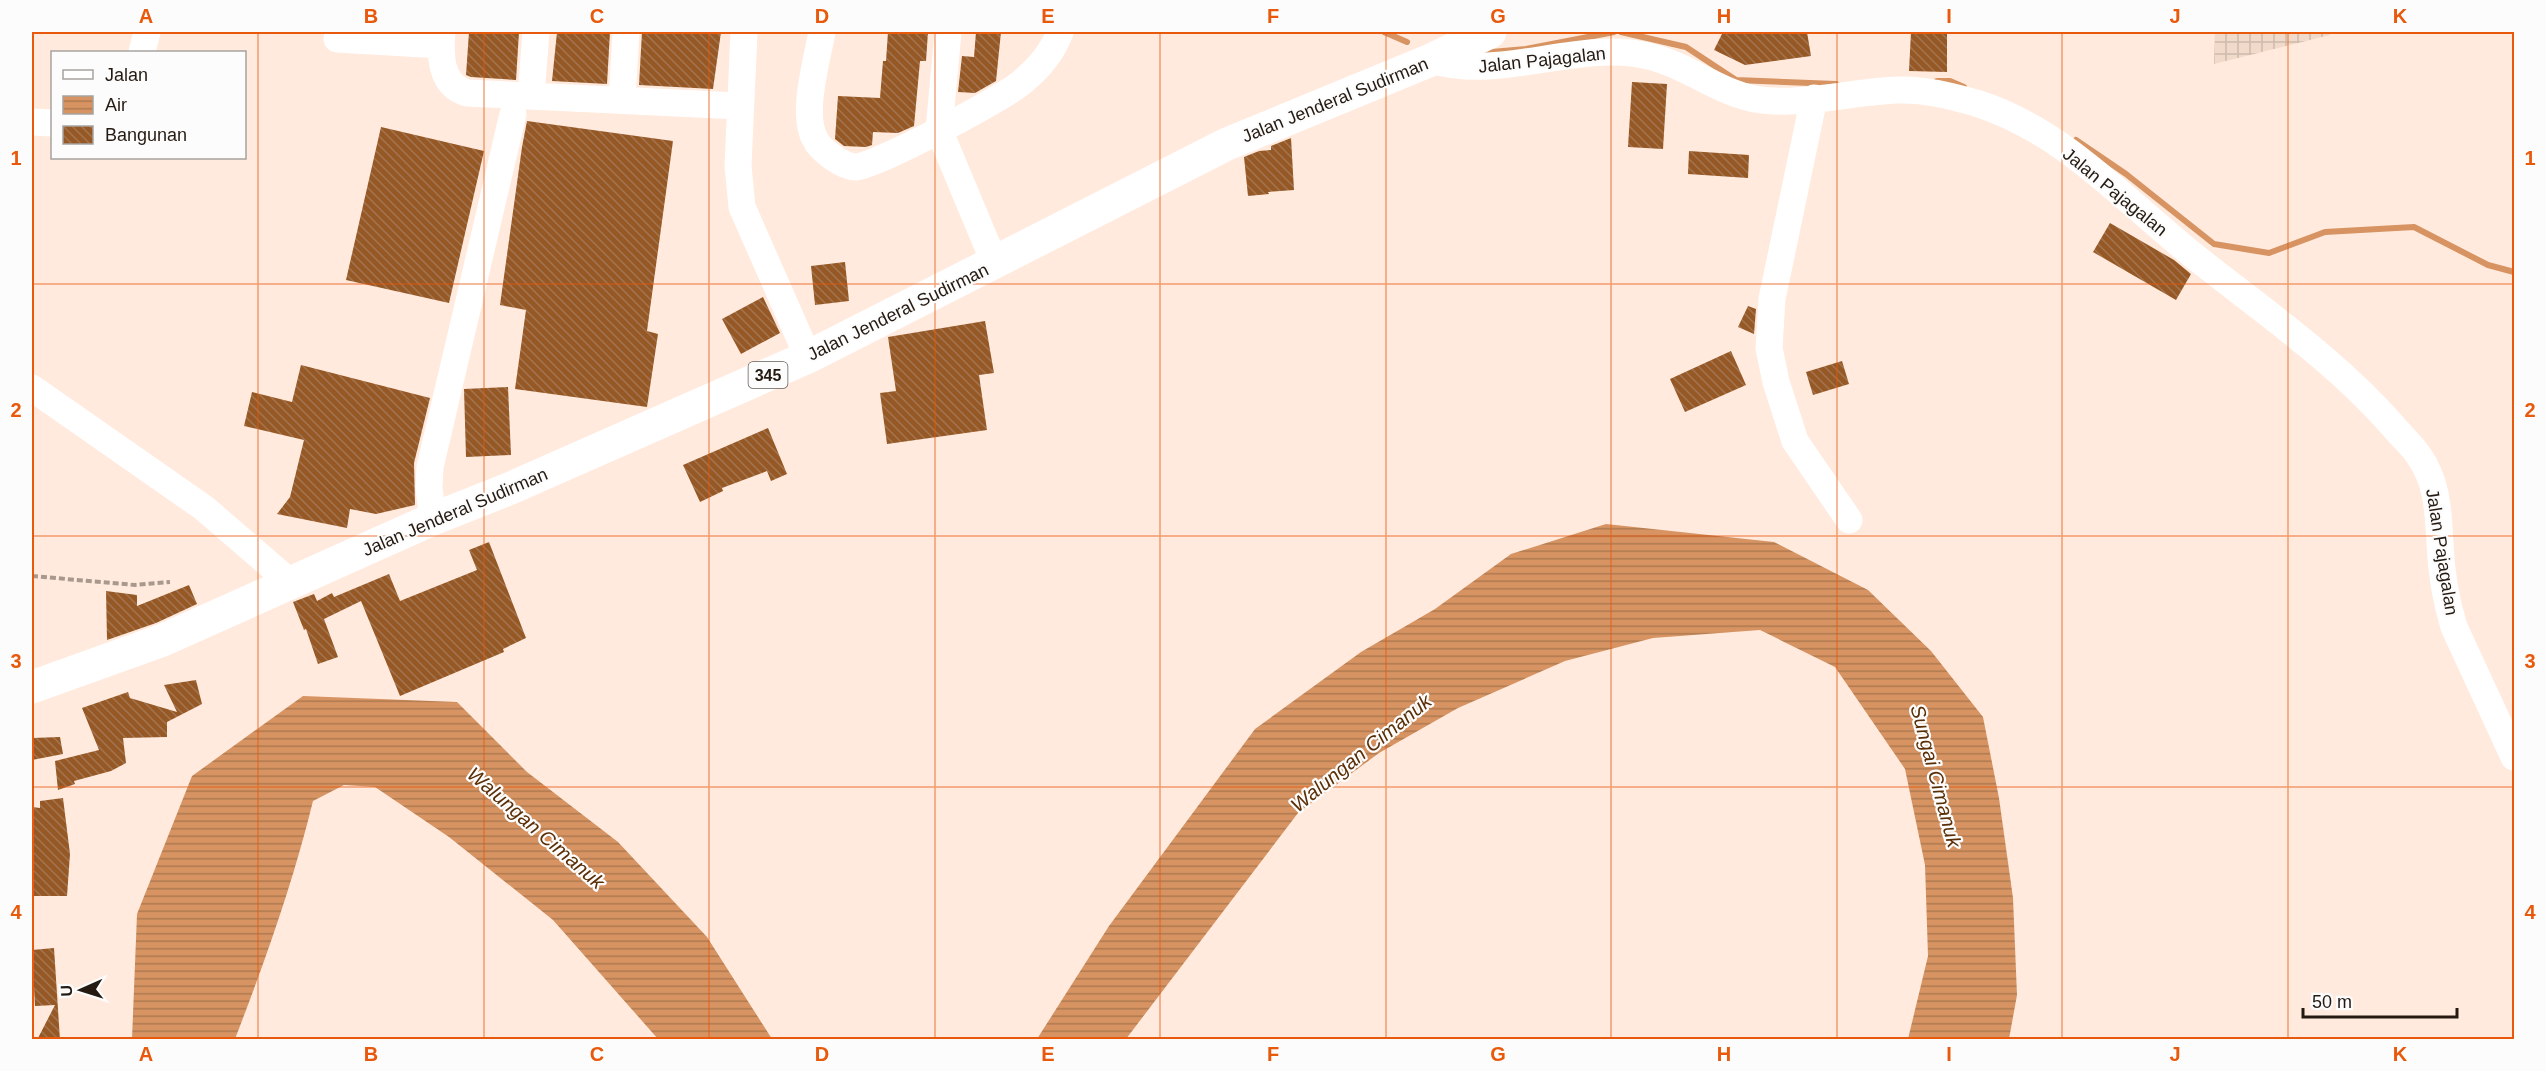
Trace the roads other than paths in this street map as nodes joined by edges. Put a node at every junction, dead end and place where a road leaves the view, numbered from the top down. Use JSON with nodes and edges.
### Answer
{"nodes":[{"id":1,"x":147,"y":32,"type":"edge"},
{"id":2,"x":536,"y":32,"type":"edge"},
{"id":3,"x":626,"y":32,"type":"edge"},
{"id":4,"x":744,"y":32,"type":"edge"},
{"id":5,"x":822,"y":32,"type":"edge"},
{"id":6,"x":948,"y":32,"type":"edge"},
{"id":7,"x":1060,"y":32,"type":"edge"},
{"id":8,"x":1490,"y":32,"type":"edge"},
{"id":9,"x":441,"y":38,"type":"edge"},
{"id":10,"x":337,"y":39,"type":"dead end"},
{"id":11,"x":142,"y":51,"type":"edge"},
{"id":12,"x":1431,"y":60,"type":"junction"},
{"id":13,"x":1814,"y":98,"type":"junction"},
{"id":14,"x":622,"y":99,"type":"junction"},
{"id":15,"x":522,"y":105,"type":"junction"},
{"id":16,"x":739,"y":106,"type":"junction"},
{"id":17,"x":32,"y":123,"type":"edge"},
{"id":18,"x":51,"y":123,"type":"edge"},
{"id":19,"x":939,"y":130,"type":"junction"},
{"id":20,"x":995,"y":264,"type":"junction"},
{"id":21,"x":808,"y":357,"type":"junction"},
{"id":22,"x":32,"y":388,"type":"edge"},
{"id":23,"x":433,"y":519,"type":"junction"},
{"id":24,"x":1849,"y":520,"type":"dead end"},
{"id":25,"x":291,"y":583,"type":"junction"},
{"id":26,"x":32,"y":687,"type":"edge"},
{"id":27,"x":2514,"y":757,"type":"edge"}],
"edges":[{"from":1,"to":11,"type":"street"},
{"from":2,"to":15,"type":"street"},
{"from":3,"to":14,"type":"street"},
{"from":4,"to":16,"type":"street"},
{"from":5,"to":19,"type":"street"},
{"from":6,"to":19,"type":"street"},
{"from":7,"to":19,"type":"street"},
{"from":8,"to":12,"type":"main road","name":"Jalan Jenderal Sudirman","number":"345"},
{"from":9,"to":10,"type":"street"},
{"from":9,"to":15,"type":"street"},
{"from":12,"to":13,"type":"street","name":"Jalan Pajagalan"},
{"from":12,"to":20,"type":"main road","name":"Jalan Jenderal Sudirman","number":"345"},
{"from":13,"to":24,"type":"street"},
{"from":13,"to":27,"type":"street","name":"Jalan Pajagalan"},
{"from":14,"to":15,"type":"street"},
{"from":14,"to":16,"type":"street"},
{"from":15,"to":23,"type":"street"},
{"from":16,"to":21,"type":"street"},
{"from":17,"to":18,"type":"street"},
{"from":19,"to":20,"type":"street"},
{"from":20,"to":21,"type":"main road","name":"Jalan Jenderal Sudirman","number":"345"},
{"from":21,"to":23,"type":"main road","name":"Jalan Jenderal Sudirman","number":"345"},
{"from":22,"to":25,"type":"street"},
{"from":23,"to":25,"type":"main road","name":"Jalan Jenderal Sudirman","number":"345"},
{"from":25,"to":26,"type":"main road","name":"Jalan Jenderal Sudirman","number":"345"}]}
